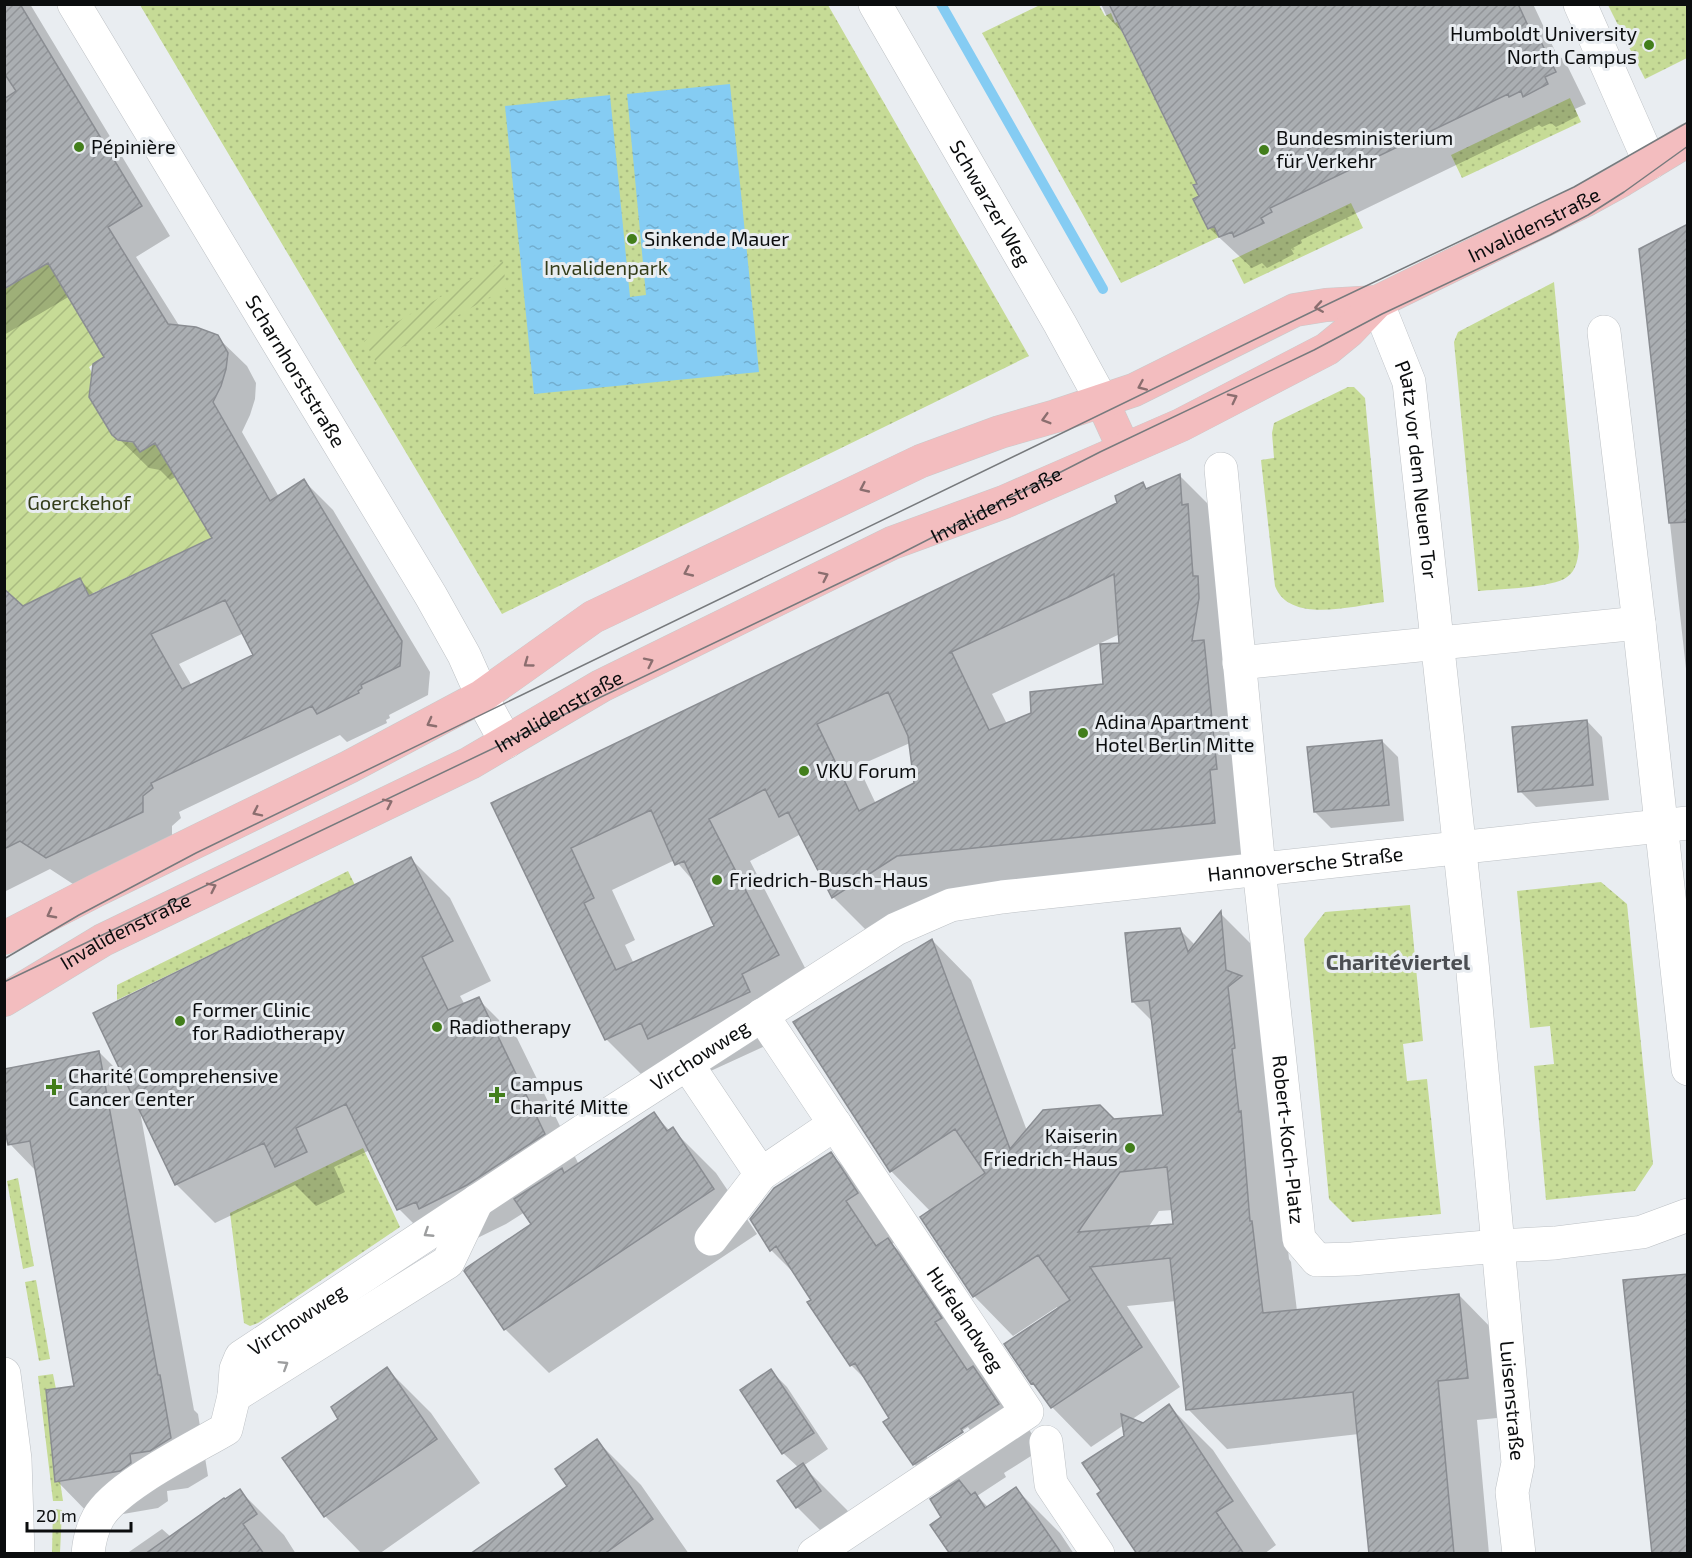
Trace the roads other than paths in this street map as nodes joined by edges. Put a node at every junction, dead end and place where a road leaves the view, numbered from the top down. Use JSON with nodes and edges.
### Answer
{"nodes":[{"id":1,"x":74,"y":4,"type":"edge"},
{"id":2,"x":875,"y":4,"type":"edge"},
{"id":3,"x":1580,"y":4,"type":"edge"},
{"id":4,"x":1688,"y":140,"type":"edge"},
{"id":5,"x":1650,"y":163,"type":"junction"},
{"id":6,"x":1377,"y":302,"type":"junction"},
{"id":7,"x":1604,"y":332,"type":"dead end"},
{"id":8,"x":1102,"y":401,"type":"junction"},
{"id":9,"x":1124,"y":449,"type":"junction"},
{"id":10,"x":1221,"y":469,"type":"dead end"},
{"id":11,"x":1639,"y":623,"type":"junction"},
{"id":12,"x":1438,"y":643,"type":"junction"},
{"id":13,"x":1239,"y":663,"type":"junction"},
{"id":14,"x":482,"y":696,"type":"junction"},
{"id":15,"x":506,"y":742,"type":"junction"},
{"id":16,"x":1674,"y":824,"type":"edge"},
{"id":17,"x":1460,"y":847,"type":"junction"},
{"id":18,"x":1259,"y":868,"type":"junction"},
{"id":19,"x":926,"y":915,"type":"joint"},
{"id":20,"x":4,"y":939,"type":"edge"},
{"id":21,"x":4,"y":1000,"type":"edge"},
{"id":22,"x":762,"y":1015,"type":"junction"},
{"id":23,"x":687,"y":1064,"type":"junction"},
{"id":24,"x":1688,"y":1070,"type":"edge"},
{"id":25,"x":836,"y":1125,"type":"junction"},
{"id":26,"x":760,"y":1174,"type":"junction"},
{"id":27,"x":1688,"y":1215,"type":"edge"},
{"id":28,"x":711,"y":1239,"type":"dead end"},
{"id":29,"x":1498,"y":1246,"type":"junction"},
{"id":30,"x":4,"y":1374,"type":"edge"},
{"id":31,"x":1046,"y":1442,"type":"dead end"},
{"id":32,"x":18,"y":1554,"type":"edge"},
{"id":33,"x":88,"y":1554,"type":"edge"},
{"id":34,"x":814,"y":1554,"type":"edge"},
{"id":35,"x":1098,"y":1554,"type":"edge"},
{"id":36,"x":1519,"y":1554,"type":"edge"}],
"edges":[{"from":1,"to":14,"type":"street","name":"Scharnhorststraße"},
{"from":2,"to":8,"type":"street","name":"Schwarzer Weg"},
{"from":3,"to":5,"type":"street"},
{"from":4,"to":5,"type":"main road","name":"Invalidenstraße"},
{"from":5,"to":6,"type":"main road","name":"Invalidenstraße"},
{"from":6,"to":8,"type":"main road","name":"Invalidenstraße","one_way":true},
{"from":9,"to":6,"type":"main road","name":"Invalidenstraße","one_way":true},
{"from":6,"to":12,"type":"street","name":"Platz vor dem Neuen Tor"},
{"from":7,"to":11,"type":"street"},
{"from":8,"to":9,"type":"main road"},
{"from":8,"to":14,"type":"main road","name":"Invalidenstraße","one_way":true},
{"from":15,"to":9,"type":"main road","name":"Invalidenstraße","one_way":true},
{"from":10,"to":13,"type":"street"},
{"from":11,"to":12,"type":"street"},
{"from":11,"to":16,"type":"street"},
{"from":12,"to":13,"type":"street"},
{"from":12,"to":17,"type":"street","name":"Platz vor dem Neuen Tor"},
{"from":13,"to":18,"type":"street"},
{"from":14,"to":15,"type":"street","name":"Scharnhorststraße"},
{"from":14,"to":20,"type":"main road","name":"Invalidenstraße","one_way":true},
{"from":21,"to":15,"type":"main road","name":"Invalidenstraße","one_way":true},
{"from":16,"to":17,"type":"street","name":"Hannoversche Straße"},
{"from":16,"to":24,"type":"street"},
{"from":17,"to":18,"type":"street","name":"Hannoversche Straße"},
{"from":17,"to":29,"type":"street"},
{"from":18,"to":19,"type":"street","name":"Hannoversche Straße"},
{"from":18,"to":29,"type":"street","name":"Robert-Koch-Platz"},
{"from":19,"to":22,"type":"street","name":"Virchowweg"},
{"from":22,"to":23,"type":"street","name":"Virchowweg"},
{"from":22,"to":25,"type":"street","name":"Hufelandweg"},
{"from":23,"to":26,"type":"street"},
{"from":23,"to":33,"type":"street","name":"Virchowweg"},
{"from":25,"to":26,"type":"street"},
{"from":25,"to":34,"type":"street","name":"Hufelandweg"},
{"from":26,"to":28,"type":"street"},
{"from":27,"to":29,"type":"street","name":"Robert-Koch-Platz"},
{"from":29,"to":36,"type":"street","name":"Luisenstraße"},
{"from":30,"to":32,"type":"street"},
{"from":31,"to":35,"type":"street"}]}
